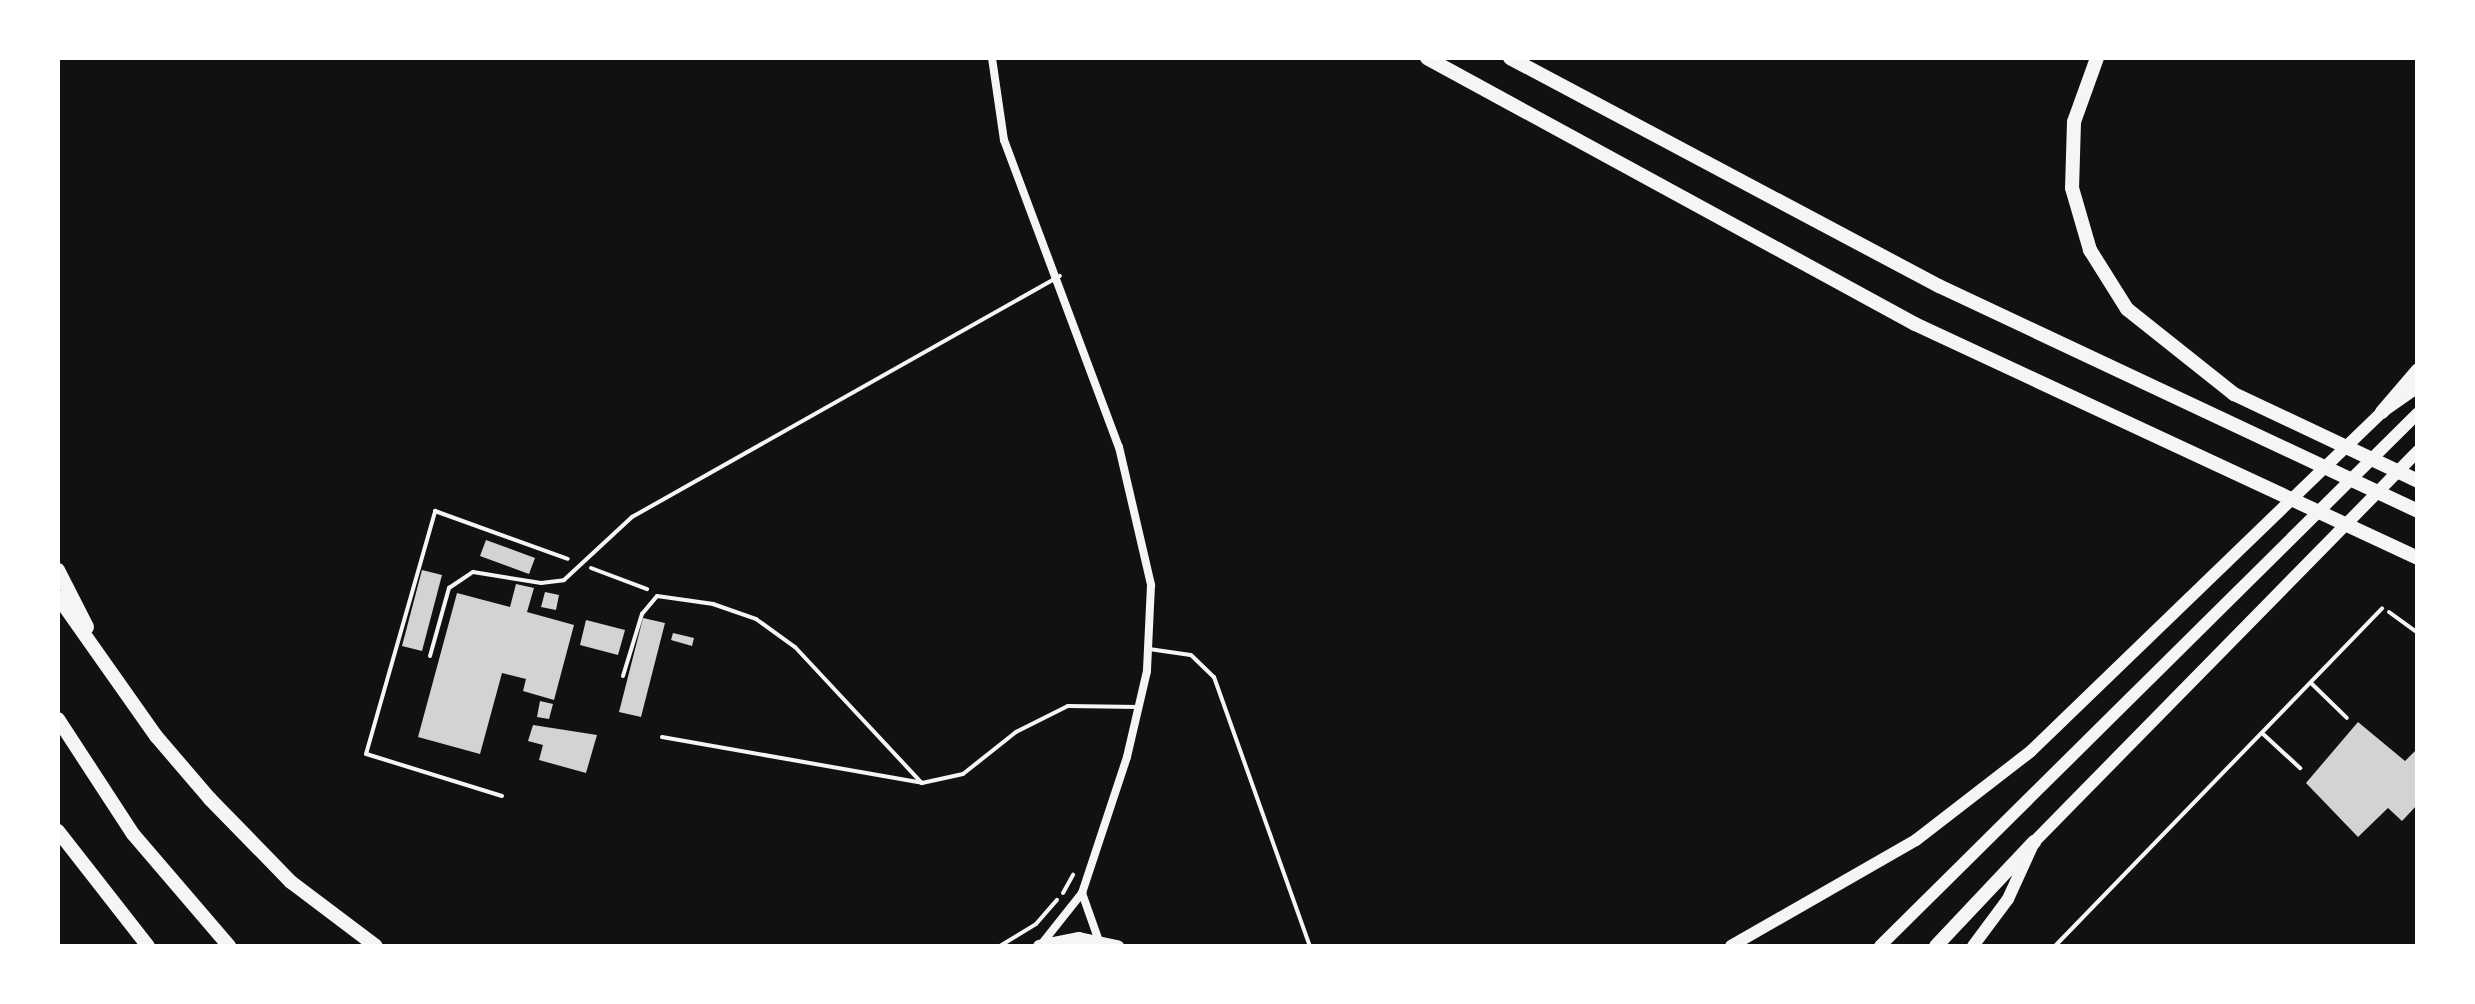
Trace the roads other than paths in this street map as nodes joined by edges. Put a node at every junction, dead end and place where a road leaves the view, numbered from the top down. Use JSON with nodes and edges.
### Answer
{"nodes":[{"id":1,"x":992,"y":58,"type":"edge"},
{"id":2,"x":1427,"y":58,"type":"edge"},
{"id":3,"x":1510,"y":58,"type":"edge"},
{"id":4,"x":2096,"y":58,"type":"edge"},
{"id":5,"x":1060,"y":276,"type":"junction"},
{"id":6,"x":2418,"y":370,"type":"edge"},
{"id":7,"x":2418,"y":387,"type":"edge"},
{"id":8,"x":2382,"y":412,"type":"junction"},
{"id":9,"x":2418,"y":413,"type":"edge"},
{"id":10,"x":2415,"y":453,"type":"edge"},
{"id":11,"x":2418,"y":481,"type":"edge"},
{"id":12,"x":2418,"y":510,"type":"edge"},
{"id":13,"x":2418,"y":558,"type":"edge"},
{"id":14,"x":58,"y":570,"type":"edge"},
{"id":15,"x":58,"y":597,"type":"edge"},
{"id":16,"x":2382,"y":608,"type":"road end"},
{"id":17,"x":1148,"y":650,"type":"junction"},
{"id":18,"x":430,"y":656,"type":"dead end"},
{"id":19,"x":623,"y":676,"type":"dead end"},
{"id":20,"x":2311,"y":683,"type":"junction"},
{"id":21,"x":121,"y":689,"type":"junction"},
{"id":22,"x":1139,"y":707,"type":"junction"},
{"id":23,"x":58,"y":718,"type":"edge"},
{"id":24,"x":2347,"y":718,"type":"dead end"},
{"id":25,"x":2262,"y":733,"type":"junction"},
{"id":26,"x":662,"y":736,"type":"dead end"},
{"id":27,"x":2300,"y":768,"type":"dead end"},
{"id":28,"x":922,"y":784,"type":"junction"},
{"id":29,"x":58,"y":831,"type":"edge"},
{"id":30,"x":2034,"y":842,"type":"junction"},
{"id":31,"x":1082,"y":893,"type":"junction"},
{"id":32,"x":1098,"y":940,"type":"junction"},
{"id":33,"x":148,"y":946,"type":"edge"},
{"id":34,"x":228,"y":946,"type":"edge"},
{"id":35,"x":376,"y":946,"type":"edge"},
{"id":36,"x":1040,"y":946,"type":"edge"},
{"id":37,"x":1118,"y":946,"type":"edge"},
{"id":38,"x":1310,"y":946,"type":"edge"},
{"id":39,"x":1731,"y":946,"type":"edge"},
{"id":40,"x":1880,"y":946,"type":"edge"},
{"id":41,"x":1936,"y":946,"type":"edge"},
{"id":42,"x":1972,"y":946,"type":"edge"},
{"id":43,"x":2055,"y":946,"type":"edge"}],
"edges":[{"from":1,"to":5,"type":"street"},
{"from":2,"to":13,"type":"highway"},
{"from":3,"to":12,"type":"highway"},
{"from":4,"to":11,"type":"highway"},
{"from":5,"to":17,"type":"street"},
{"from":5,"to":18,"type":"lane"},
{"from":6,"to":8,"type":"highway"},
{"from":7,"to":8,"type":"highway"},
{"from":8,"to":39,"type":"highway"},
{"from":9,"to":40,"type":"highway"},
{"from":10,"to":30,"type":"highway"},
{"from":14,"to":21,"type":"highway"},
{"from":15,"to":21,"type":"highway"},
{"from":16,"to":20,"type":"lane"},
{"from":17,"to":22,"type":"street"},
{"from":17,"to":38,"type":"lane"},
{"from":19,"to":28,"type":"lane"},
{"from":20,"to":24,"type":"lane"},
{"from":20,"to":25,"type":"lane"},
{"from":21,"to":35,"type":"highway"},
{"from":22,"to":28,"type":"lane"},
{"from":22,"to":31,"type":"street"},
{"from":23,"to":34,"type":"highway"},
{"from":25,"to":27,"type":"lane"},
{"from":25,"to":43,"type":"lane"},
{"from":26,"to":28,"type":"lane"},
{"from":29,"to":33,"type":"highway"},
{"from":30,"to":41,"type":"highway"},
{"from":30,"to":42,"type":"highway"},
{"from":31,"to":32,"type":"street"},
{"from":31,"to":36,"type":"street"},
{"from":32,"to":36,"type":"highway"},
{"from":32,"to":37,"type":"highway"}]}
